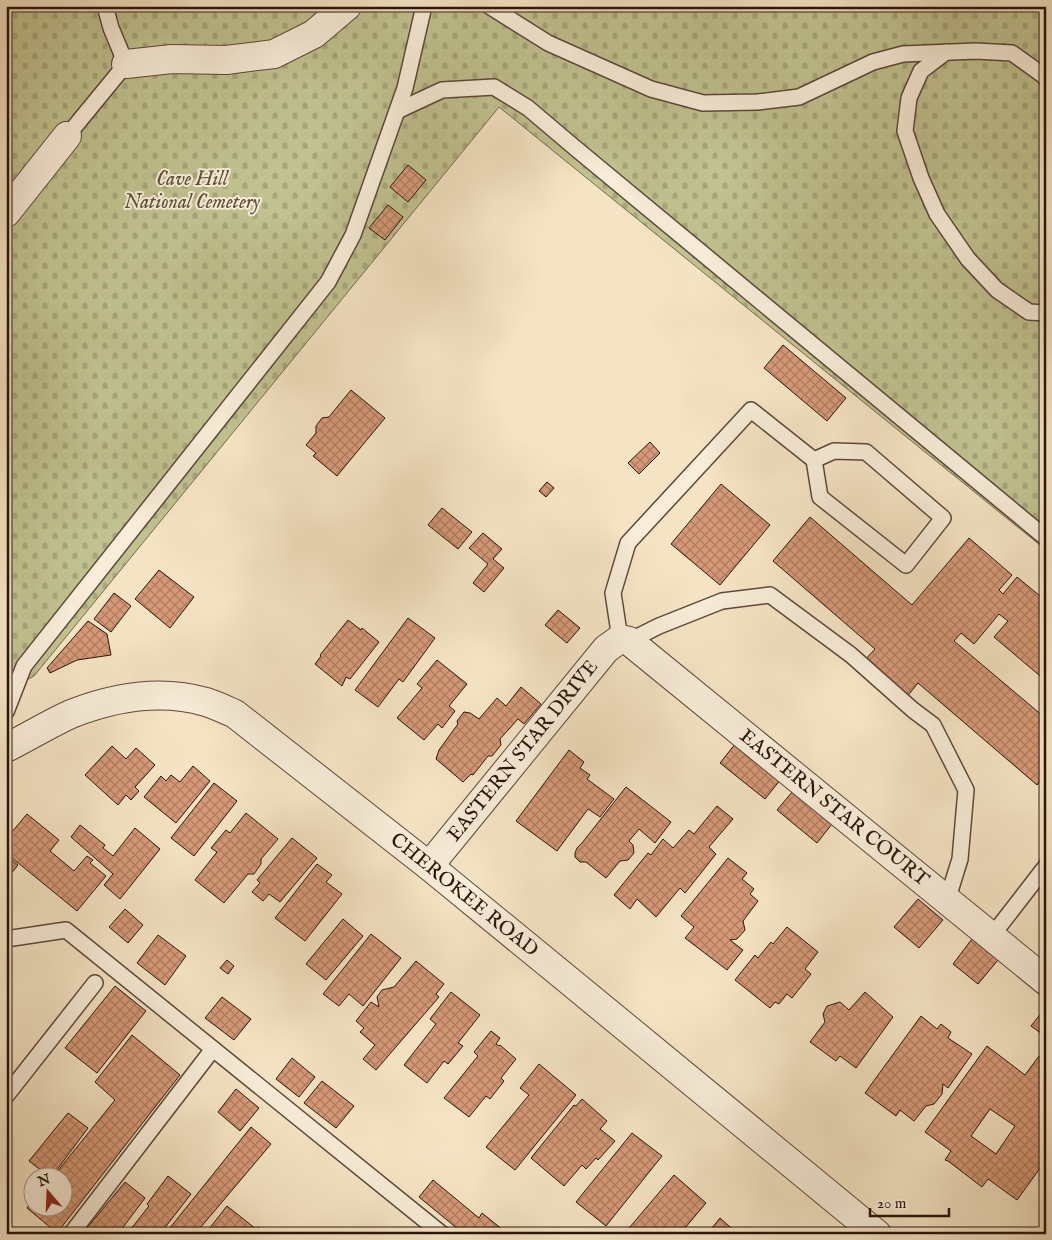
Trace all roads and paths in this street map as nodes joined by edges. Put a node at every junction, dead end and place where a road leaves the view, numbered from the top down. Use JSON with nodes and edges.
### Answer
{"nodes":[{"id":1,"x":105,"y":6,"type":"edge"},
{"id":2,"x":347,"y":6,"type":"edge"},
{"id":3,"x":424,"y":6,"type":"edge"},
{"id":4,"x":488,"y":6,"type":"edge"},
{"id":5,"x":946,"y":52,"type":"junction"},
{"id":6,"x":126,"y":64,"type":"junction"},
{"id":7,"x":1046,"y":79,"type":"edge"},
{"id":8,"x":397,"y":111,"type":"junction"},
{"id":9,"x":67,"y":136,"type":"joint"},
{"id":10,"x":6,"y":213,"type":"edge"},
{"id":11,"x":1046,"y":313,"type":"edge"},
{"id":12,"x":814,"y":460,"type":"junction"},
{"id":13,"x":1046,"y":538,"type":"edge"},
{"id":14,"x":624,"y":640,"type":"junction"},
{"id":15,"x":6,"y":712,"type":"edge"},
{"id":16,"x":6,"y":748,"type":"edge"},
{"id":17,"x":429,"y":866,"type":"junction"},
{"id":18,"x":1046,"y":866,"type":"edge"},
{"id":19,"x":947,"y":901,"type":"junction"},
{"id":20,"x":992,"y":937,"type":"junction"},
{"id":21,"x":6,"y":938,"type":"edge"},
{"id":22,"x":1046,"y":981,"type":"edge"},
{"id":23,"x":95,"y":983,"type":"dead end"},
{"id":24,"x":213,"y":1049,"type":"junction"},
{"id":25,"x":6,"y":1096,"type":"edge"},
{"id":26,"x":71,"y":1234,"type":"edge"},
{"id":27,"x":442,"y":1234,"type":"edge"},
{"id":28,"x":877,"y":1234,"type":"edge"}],
"edges":[{"from":1,"to":6,"type":"lane"},
{"from":2,"to":6,"type":"street"},
{"from":3,"to":8,"type":"lane"},
{"from":4,"to":5,"type":"lane"},
{"from":5,"to":7,"type":"lane"},
{"from":5,"to":11,"type":"lane"},
{"from":6,"to":9,"type":"lane"},
{"from":8,"to":13,"type":"lane"},
{"from":8,"to":15,"type":"lane"},
{"from":9,"to":10,"type":"street"},
{"from":12,"to":12,"type":"lane"},
{"from":12,"to":14,"type":"lane"},
{"from":14,"to":17,"type":"street","name":"EASTERN STAR DRIVE"},
{"from":14,"to":19,"type":"street","name":"EASTERN STAR COURT"},
{"from":14,"to":19,"type":"lane"},
{"from":16,"to":17,"type":"street","name":"CHEROKEE ROAD"},
{"from":17,"to":28,"type":"street","name":"CHEROKEE ROAD"},
{"from":18,"to":20,"type":"lane"},
{"from":19,"to":20,"type":"street","name":"EASTERN STAR COURT"},
{"from":20,"to":22,"type":"street","name":"EASTERN STAR COURT"},
{"from":21,"to":24,"type":"lane"},
{"from":23,"to":25,"type":"lane"},
{"from":24,"to":26,"type":"lane"},
{"from":24,"to":27,"type":"lane"}]}
